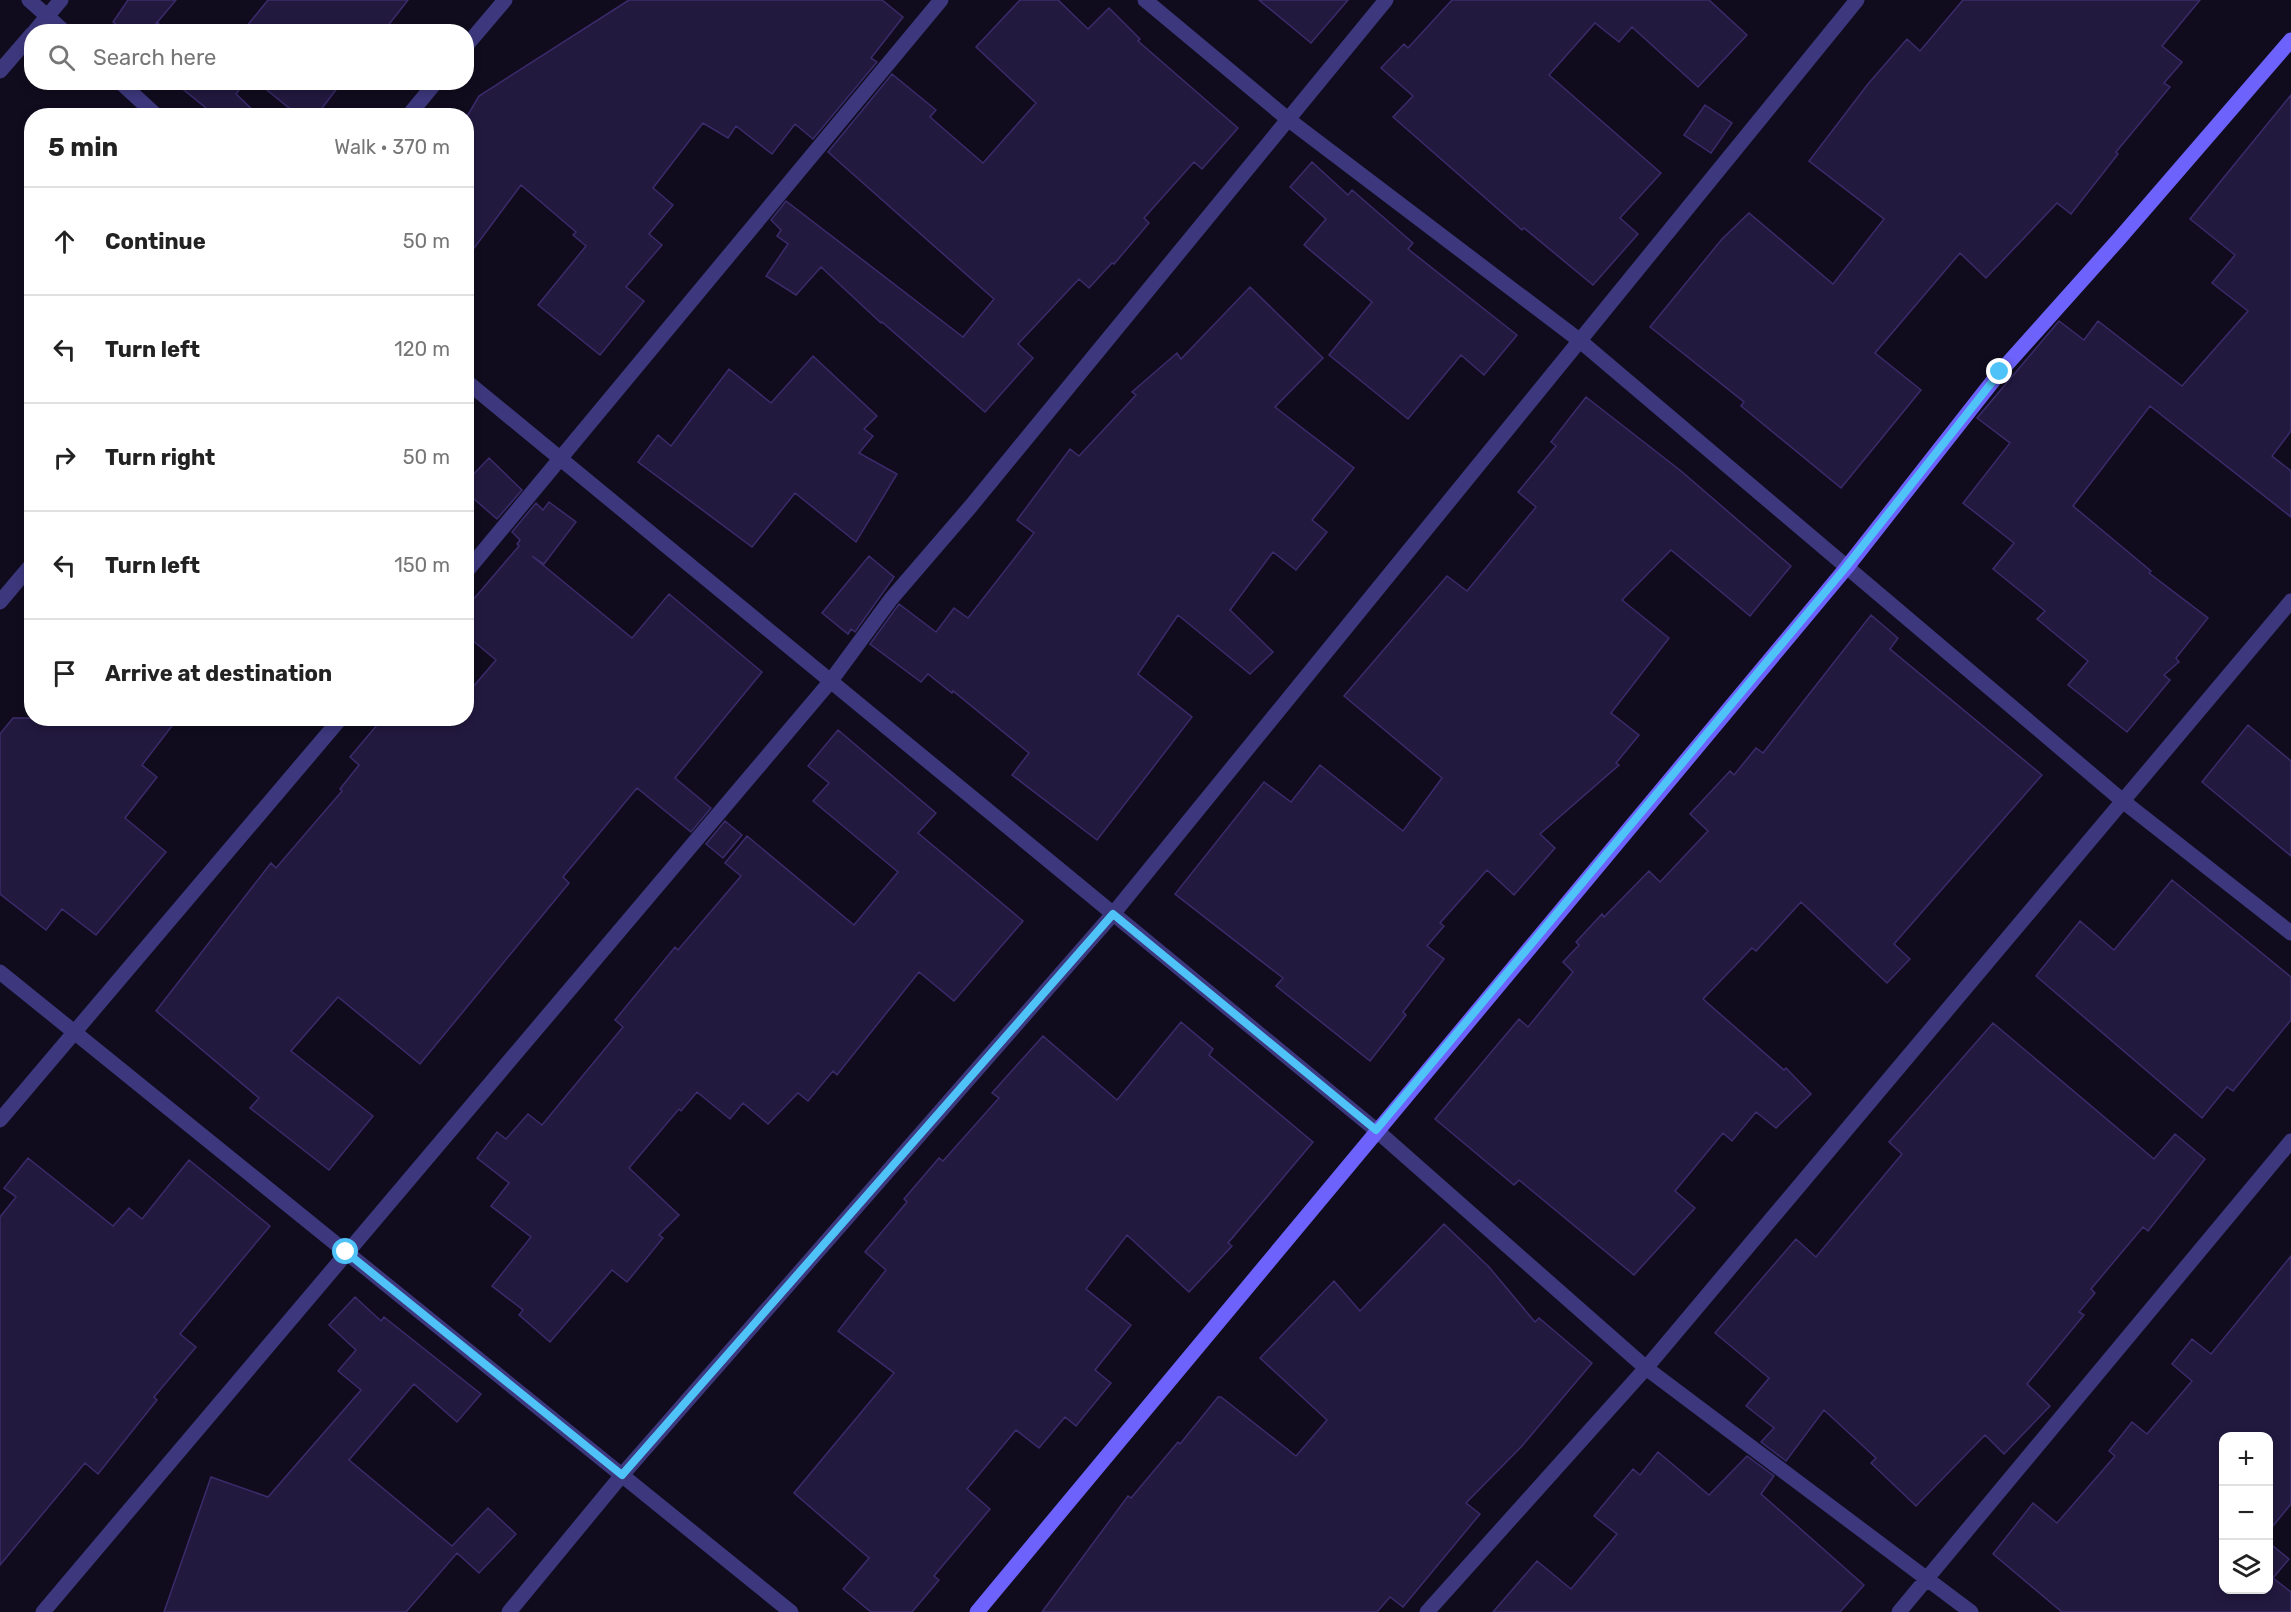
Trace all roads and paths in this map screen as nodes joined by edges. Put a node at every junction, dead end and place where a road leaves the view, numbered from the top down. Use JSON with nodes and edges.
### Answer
{"nodes":[{"id":1,"x":29,"y":0,"type":"edge"},
{"id":2,"x":61,"y":0,"type":"edge"},
{"id":3,"x":505,"y":0,"type":"edge"},
{"id":4,"x":941,"y":0,"type":"edge"},
{"id":5,"x":1145,"y":0,"type":"edge"},
{"id":6,"x":1386,"y":0,"type":"edge"},
{"id":7,"x":1857,"y":0,"type":"edge"},
{"id":8,"x":48,"y":16,"type":"junction"},
{"id":9,"x":41,"y":24,"type":"edge"},
{"id":10,"x":56,"y":24,"type":"edge"},
{"id":11,"x":474,"y":37,"type":"edge"},
{"id":12,"x":2291,"y":40,"type":"edge"},
{"id":13,"x":24,"y":43,"type":"edge"},
{"id":14,"x":0,"y":71,"type":"edge"},
{"id":15,"x":129,"y":90,"type":"edge"},
{"id":16,"x":429,"y":90,"type":"edge"},
{"id":17,"x":148,"y":108,"type":"edge"},
{"id":18,"x":415,"y":108,"type":"edge"},
{"id":19,"x":1288,"y":120,"type":"junction"},
{"id":20,"x":1580,"y":340,"type":"junction"},
{"id":21,"x":474,"y":387,"type":"edge"},
{"id":22,"x":563,"y":459,"type":"junction"},
{"id":23,"x":474,"y":563,"type":"edge"},
{"id":24,"x":1846,"y":567,"type":"junction"},
{"id":25,"x":24,"y":574,"type":"edge"},
{"id":26,"x":2291,"y":601,"type":"edge"},
{"id":27,"x":0,"y":602,"type":"edge"},
{"id":28,"x":830,"y":682,"type":"junction"},
{"id":29,"x":334,"y":726,"type":"edge"},
{"id":30,"x":2124,"y":802,"type":"junction"},
{"id":31,"x":1113,"y":914,"type":"junction"},
{"id":32,"x":2291,"y":933,"type":"edge"},
{"id":33,"x":0,"y":972,"type":"edge"},
{"id":34,"x":74,"y":1031,"type":"junction"},
{"id":35,"x":0,"y":1120,"type":"edge"},
{"id":36,"x":1376,"y":1130,"type":"junction"},
{"id":37,"x":2291,"y":1141,"type":"edge"},
{"id":38,"x":346,"y":1252,"type":"junction"},
{"id":39,"x":1646,"y":1368,"type":"junction"},
{"id":40,"x":622,"y":1475,"type":"junction"},
{"id":41,"x":1928,"y":1577,"type":"junction"},
{"id":42,"x":42,"y":1612,"type":"edge"},
{"id":43,"x":510,"y":1612,"type":"edge"},
{"id":44,"x":790,"y":1612,"type":"edge"},
{"id":45,"x":977,"y":1612,"type":"edge"},
{"id":46,"x":1427,"y":1612,"type":"edge"},
{"id":47,"x":1899,"y":1612,"type":"edge"},
{"id":48,"x":1971,"y":1612,"type":"edge"}],
"edges":[{"from":1,"to":8,"type":"street"},
{"from":2,"to":8,"type":"street"},
{"from":3,"to":11,"type":"street"},
{"from":4,"to":22,"type":"street"},
{"from":5,"to":19,"type":"street"},
{"from":6,"to":19,"type":"street"},
{"from":7,"to":20,"type":"street"},
{"from":8,"to":9,"type":"street"},
{"from":8,"to":10,"type":"street"},
{"from":12,"to":24,"type":"main road"},
{"from":13,"to":14,"type":"street"},
{"from":15,"to":17,"type":"street"},
{"from":16,"to":18,"type":"street"},
{"from":19,"to":20,"type":"street"},
{"from":19,"to":28,"type":"street"},
{"from":20,"to":24,"type":"street"},
{"from":20,"to":31,"type":"street"},
{"from":21,"to":22,"type":"street"},
{"from":22,"to":23,"type":"street"},
{"from":22,"to":28,"type":"street"},
{"from":24,"to":30,"type":"street"},
{"from":24,"to":36,"type":"main road"},
{"from":25,"to":27,"type":"street"},
{"from":26,"to":30,"type":"street"},
{"from":28,"to":31,"type":"street"},
{"from":28,"to":38,"type":"street"},
{"from":29,"to":34,"type":"street"},
{"from":30,"to":32,"type":"street"},
{"from":30,"to":39,"type":"street"},
{"from":31,"to":36,"type":"street"},
{"from":31,"to":40,"type":"street"},
{"from":33,"to":34,"type":"street"},
{"from":34,"to":35,"type":"street"},
{"from":34,"to":38,"type":"street"},
{"from":36,"to":39,"type":"street"},
{"from":36,"to":45,"type":"main road"},
{"from":37,"to":41,"type":"street"},
{"from":38,"to":40,"type":"street"},
{"from":38,"to":42,"type":"street"},
{"from":39,"to":41,"type":"street"},
{"from":39,"to":46,"type":"street"},
{"from":40,"to":43,"type":"street"},
{"from":40,"to":44,"type":"street"},
{"from":41,"to":47,"type":"street"},
{"from":41,"to":48,"type":"street"}]}
